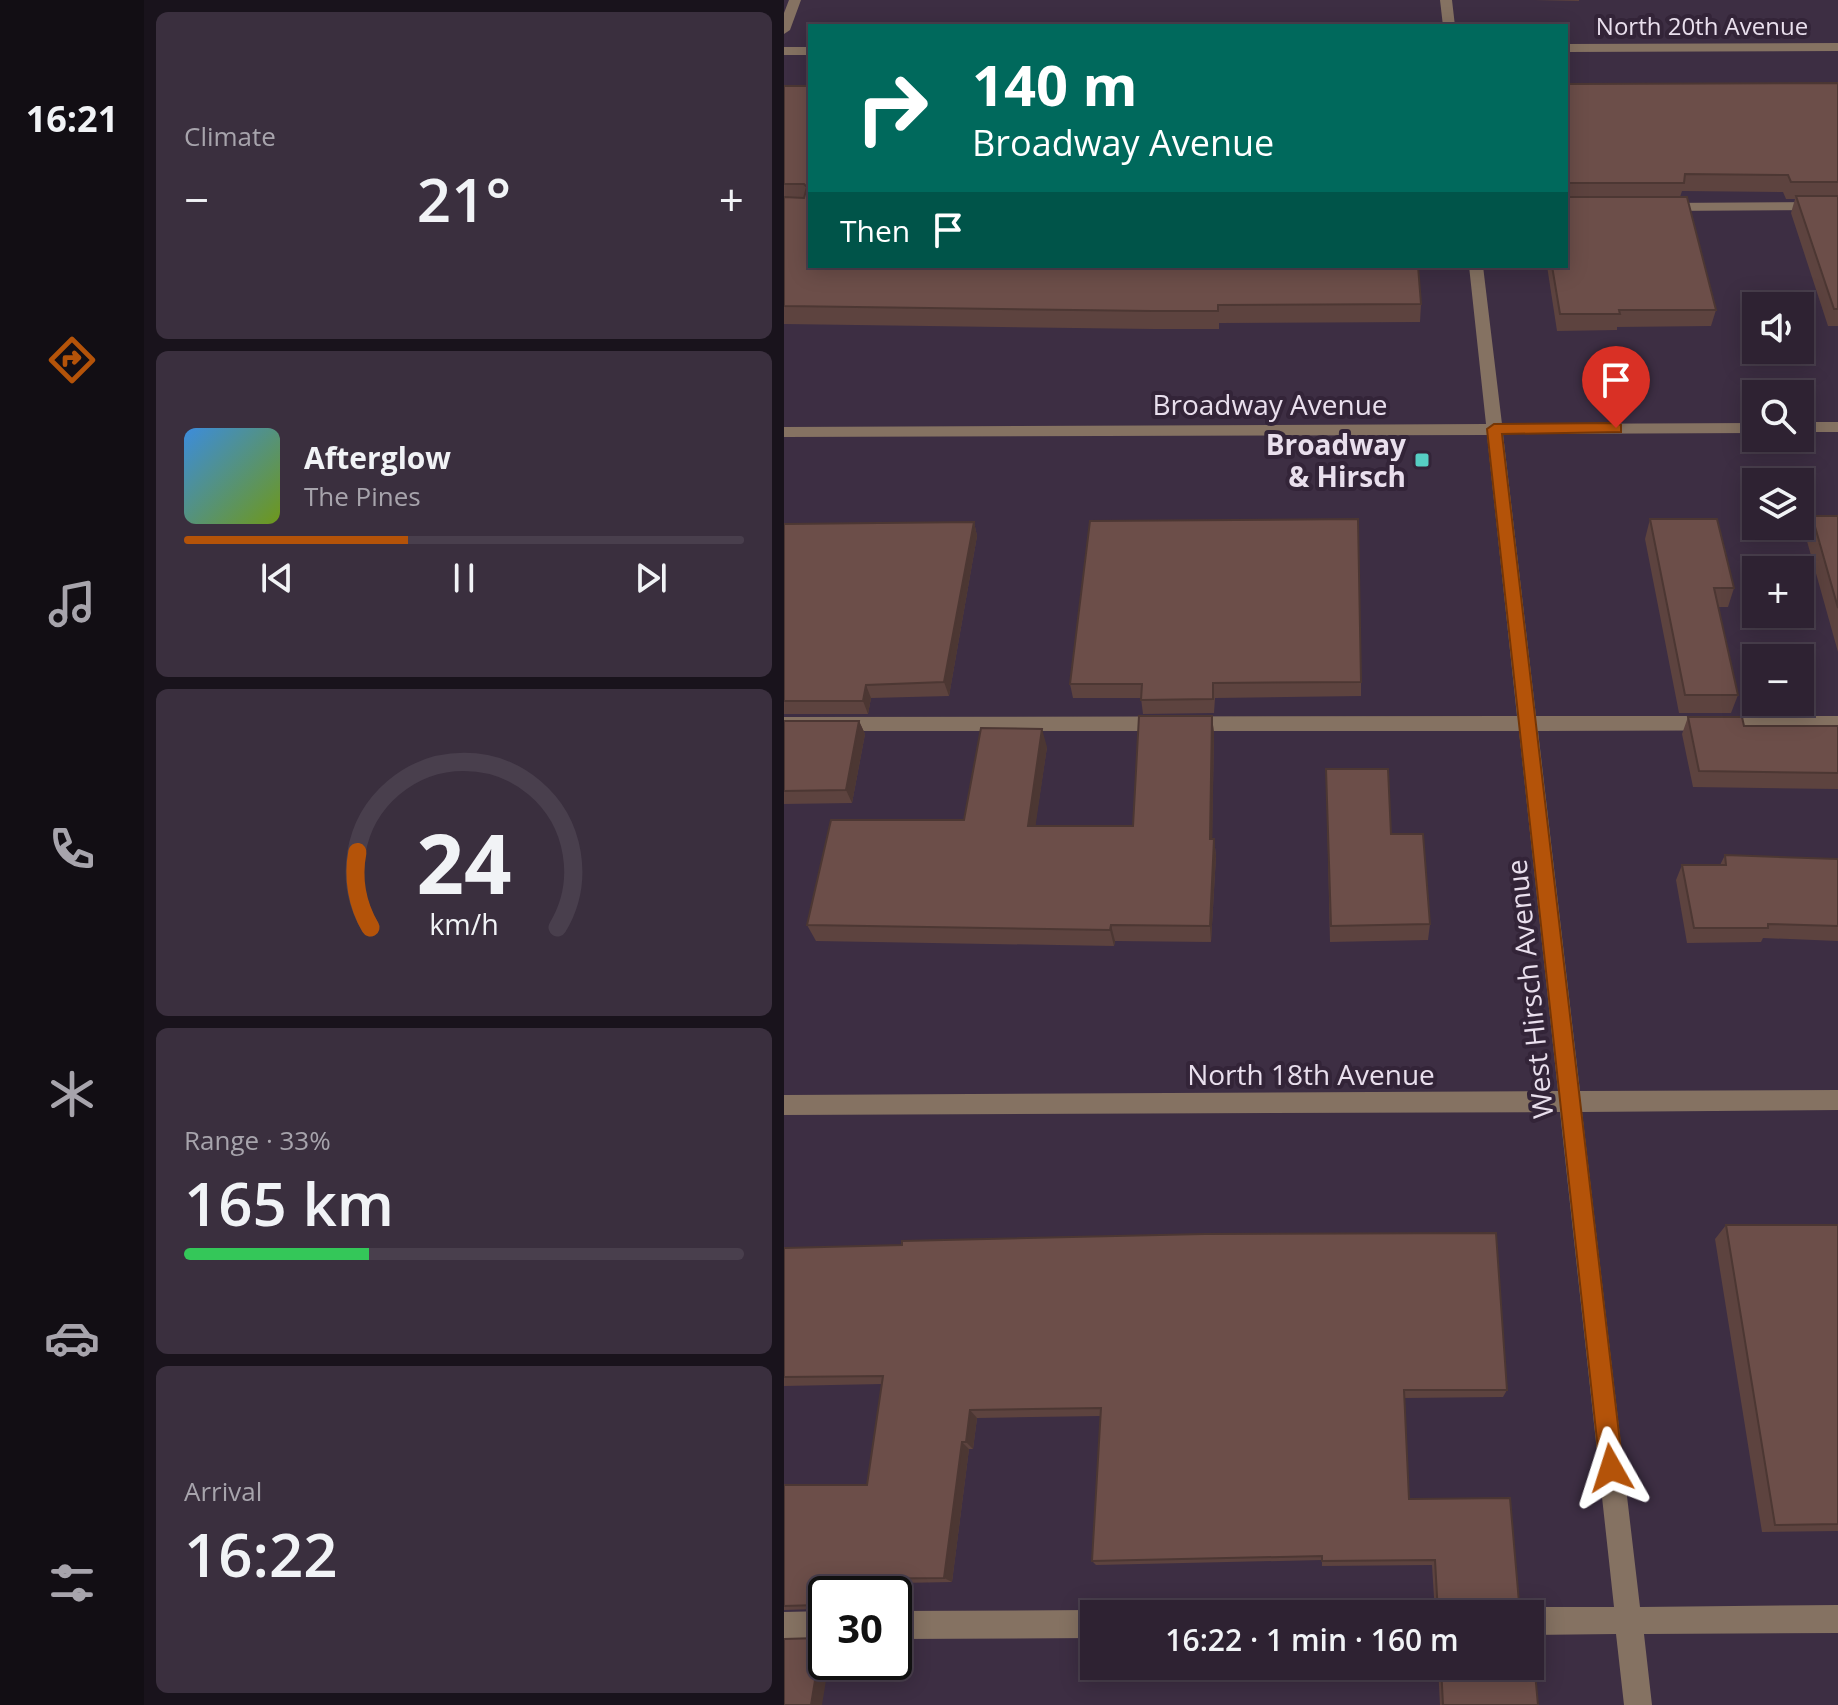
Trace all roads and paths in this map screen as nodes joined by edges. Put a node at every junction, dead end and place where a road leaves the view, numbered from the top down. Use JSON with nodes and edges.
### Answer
{"nodes":[{"id":1,"x":795,"y":0,"type":"edge"},
{"id":2,"x":1446,"y":0,"type":"edge"},
{"id":3,"x":1449,"y":24,"type":"edge"},
{"id":4,"x":784,"y":30,"type":"edge"},
{"id":5,"x":1838,"y":47,"type":"edge"},
{"id":6,"x":1568,"y":48,"type":"edge"},
{"id":7,"x":784,"y":51,"type":"edge"},
{"id":8,"x":808,"y":51,"type":"edge"},
{"id":9,"x":1838,"y":206,"type":"edge"},
{"id":10,"x":1642,"y":207,"type":"edge"},
{"id":11,"x":1476,"y":268,"type":"edge"},
{"id":12,"x":1814,"y":427,"type":"edge"},
{"id":13,"x":1838,"y":427,"type":"edge"},
{"id":14,"x":1742,"y":428,"type":"edge"},
{"id":15,"x":1494,"y":429,"type":"junction"},
{"id":16,"x":784,"y":432,"type":"edge"},
{"id":17,"x":1838,"y":723,"type":"edge"},
{"id":18,"x":784,"y":724,"type":"edge"},
{"id":19,"x":1528,"y":725,"type":"junction"},
{"id":20,"x":1838,"y":1100,"type":"edge"},
{"id":21,"x":1570,"y":1103,"type":"junction"},
{"id":22,"x":784,"y":1105,"type":"edge"},
{"id":23,"x":1838,"y":1619,"type":"edge"},
{"id":24,"x":1544,"y":1621,"type":"edge"},
{"id":25,"x":1629,"y":1621,"type":"junction"},
{"id":26,"x":1080,"y":1624,"type":"edge"},
{"id":27,"x":808,"y":1625,"type":"edge"},
{"id":28,"x":912,"y":1625,"type":"edge"},
{"id":29,"x":784,"y":1626,"type":"edge"},
{"id":30,"x":1638,"y":1705,"type":"edge"}],
"edges":[{"from":1,"to":4,"type":"street"},
{"from":2,"to":3,"type":"street"},
{"from":5,"to":6,"type":"street","name":"North 20th Avenue"},
{"from":7,"to":8,"type":"street"},
{"from":9,"to":10,"type":"street"},
{"from":11,"to":15,"type":"street","name":"West Hirsch Avenue"},
{"from":12,"to":13,"type":"street"},
{"from":14,"to":15,"type":"street","name":"Broadway Avenue"},
{"from":15,"to":16,"type":"street","name":"Broadway Avenue"},
{"from":15,"to":19,"type":"street","name":"West Hirsch Avenue"},
{"from":17,"to":19,"type":"street"},
{"from":18,"to":19,"type":"street"},
{"from":19,"to":21,"type":"street","name":"West Hirsch Avenue"},
{"from":20,"to":21,"type":"street","name":"North 18th Avenue"},
{"from":21,"to":22,"type":"street","name":"North 18th Avenue"},
{"from":21,"to":25,"type":"street","name":"West Hirsch Avenue"},
{"from":23,"to":25,"type":"street"},
{"from":24,"to":25,"type":"street"},
{"from":25,"to":30,"type":"street","name":"West Hirsch Avenue"},
{"from":26,"to":28,"type":"street"},
{"from":27,"to":29,"type":"street"}]}
